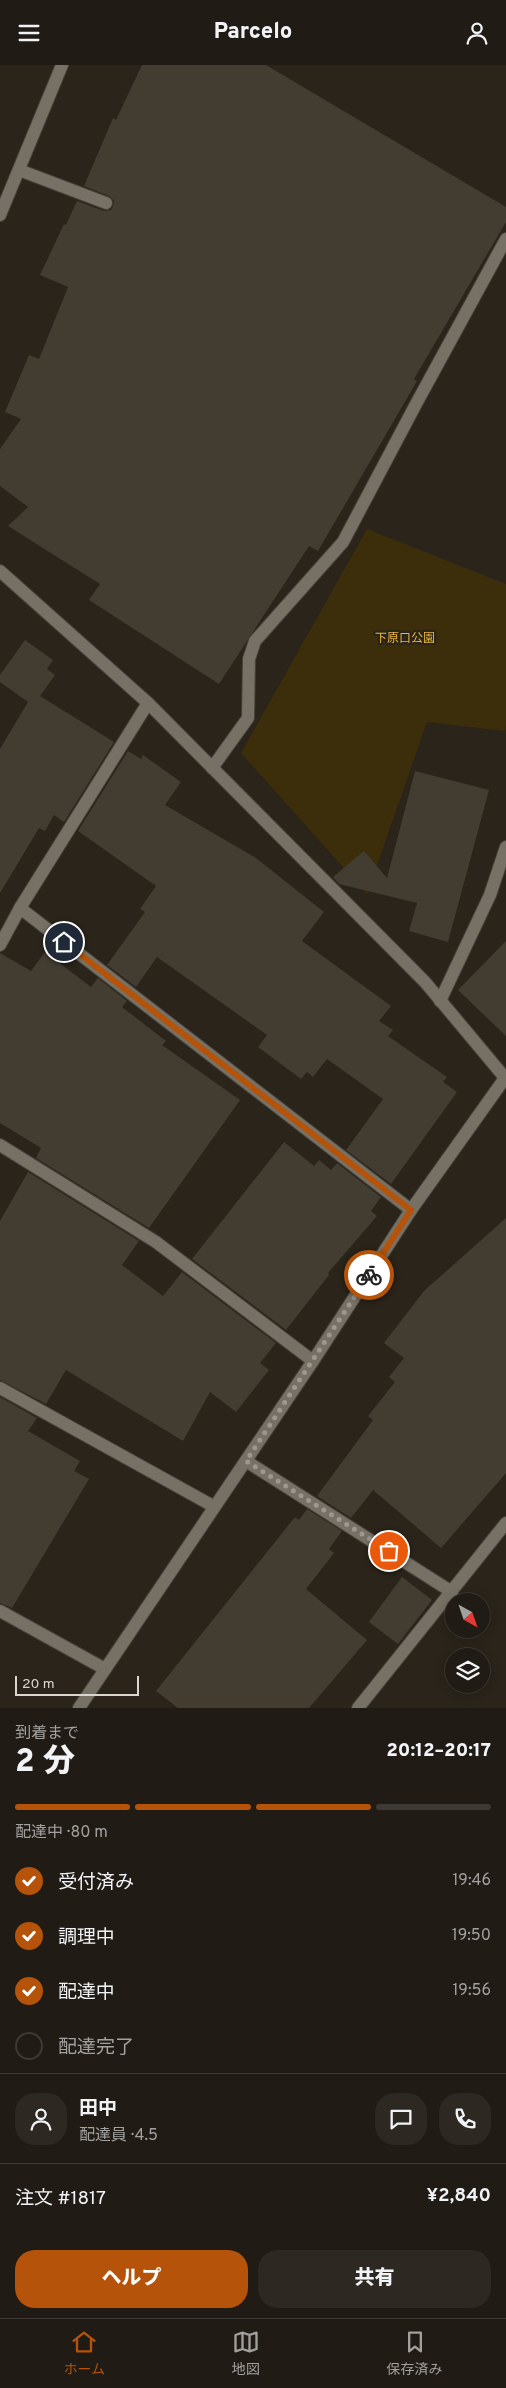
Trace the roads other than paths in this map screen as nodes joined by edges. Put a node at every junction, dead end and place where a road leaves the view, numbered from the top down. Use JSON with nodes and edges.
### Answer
{"nodes":[{"id":1,"x":62,"y":65,"type":"edge"},
{"id":2,"x":19,"y":170,"type":"junction"},
{"id":3,"x":106,"y":203,"type":"dead end"},
{"id":4,"x":0,"y":215,"type":"edge"},
{"id":5,"x":506,"y":239,"type":"edge"},
{"id":6,"x":0,"y":571,"type":"edge"},
{"id":7,"x":148,"y":703,"type":"junction"},
{"id":8,"x":212,"y":768,"type":"junction"},
{"id":9,"x":506,"y":847,"type":"edge"},
{"id":10,"x":20,"y":908,"type":"junction"},
{"id":11,"x":0,"y":945,"type":"edge"},
{"id":12,"x":440,"y":1001,"type":"junction"},
{"id":13,"x":506,"y":1078,"type":"edge"},
{"id":14,"x":0,"y":1145,"type":"edge"},
{"id":15,"x":411,"y":1210,"type":"junction"},
{"id":16,"x":313,"y":1361,"type":"junction"},
{"id":17,"x":0,"y":1388,"type":"edge"},
{"id":18,"x":246,"y":1461,"type":"junction"},
{"id":19,"x":213,"y":1507,"type":"junction"},
{"id":20,"x":506,"y":1523,"type":"edge"},
{"id":21,"x":452,"y":1592,"type":"junction"},
{"id":22,"x":0,"y":1611,"type":"edge"},
{"id":23,"x":105,"y":1669,"type":"junction"},
{"id":24,"x":80,"y":1708,"type":"edge"},
{"id":25,"x":358,"y":1708,"type":"edge"}],
"edges":[{"from":1,"to":2,"type":"street"},
{"from":2,"to":3,"type":"street"},
{"from":2,"to":4,"type":"street"},
{"from":5,"to":8,"type":"street"},
{"from":6,"to":7,"type":"street"},
{"from":7,"to":8,"type":"street"},
{"from":7,"to":10,"type":"street"},
{"from":8,"to":12,"type":"street"},
{"from":9,"to":12,"type":"street"},
{"from":10,"to":11,"type":"street"},
{"from":10,"to":15,"type":"street"},
{"from":12,"to":13,"type":"street"},
{"from":13,"to":15,"type":"street"},
{"from":14,"to":16,"type":"street"},
{"from":15,"to":16,"type":"street"},
{"from":16,"to":18,"type":"street"},
{"from":17,"to":19,"type":"street"},
{"from":18,"to":19,"type":"street"},
{"from":18,"to":21,"type":"street"},
{"from":19,"to":23,"type":"street"},
{"from":20,"to":21,"type":"street"},
{"from":21,"to":25,"type":"street"},
{"from":22,"to":23,"type":"street"},
{"from":23,"to":24,"type":"street"}]}
